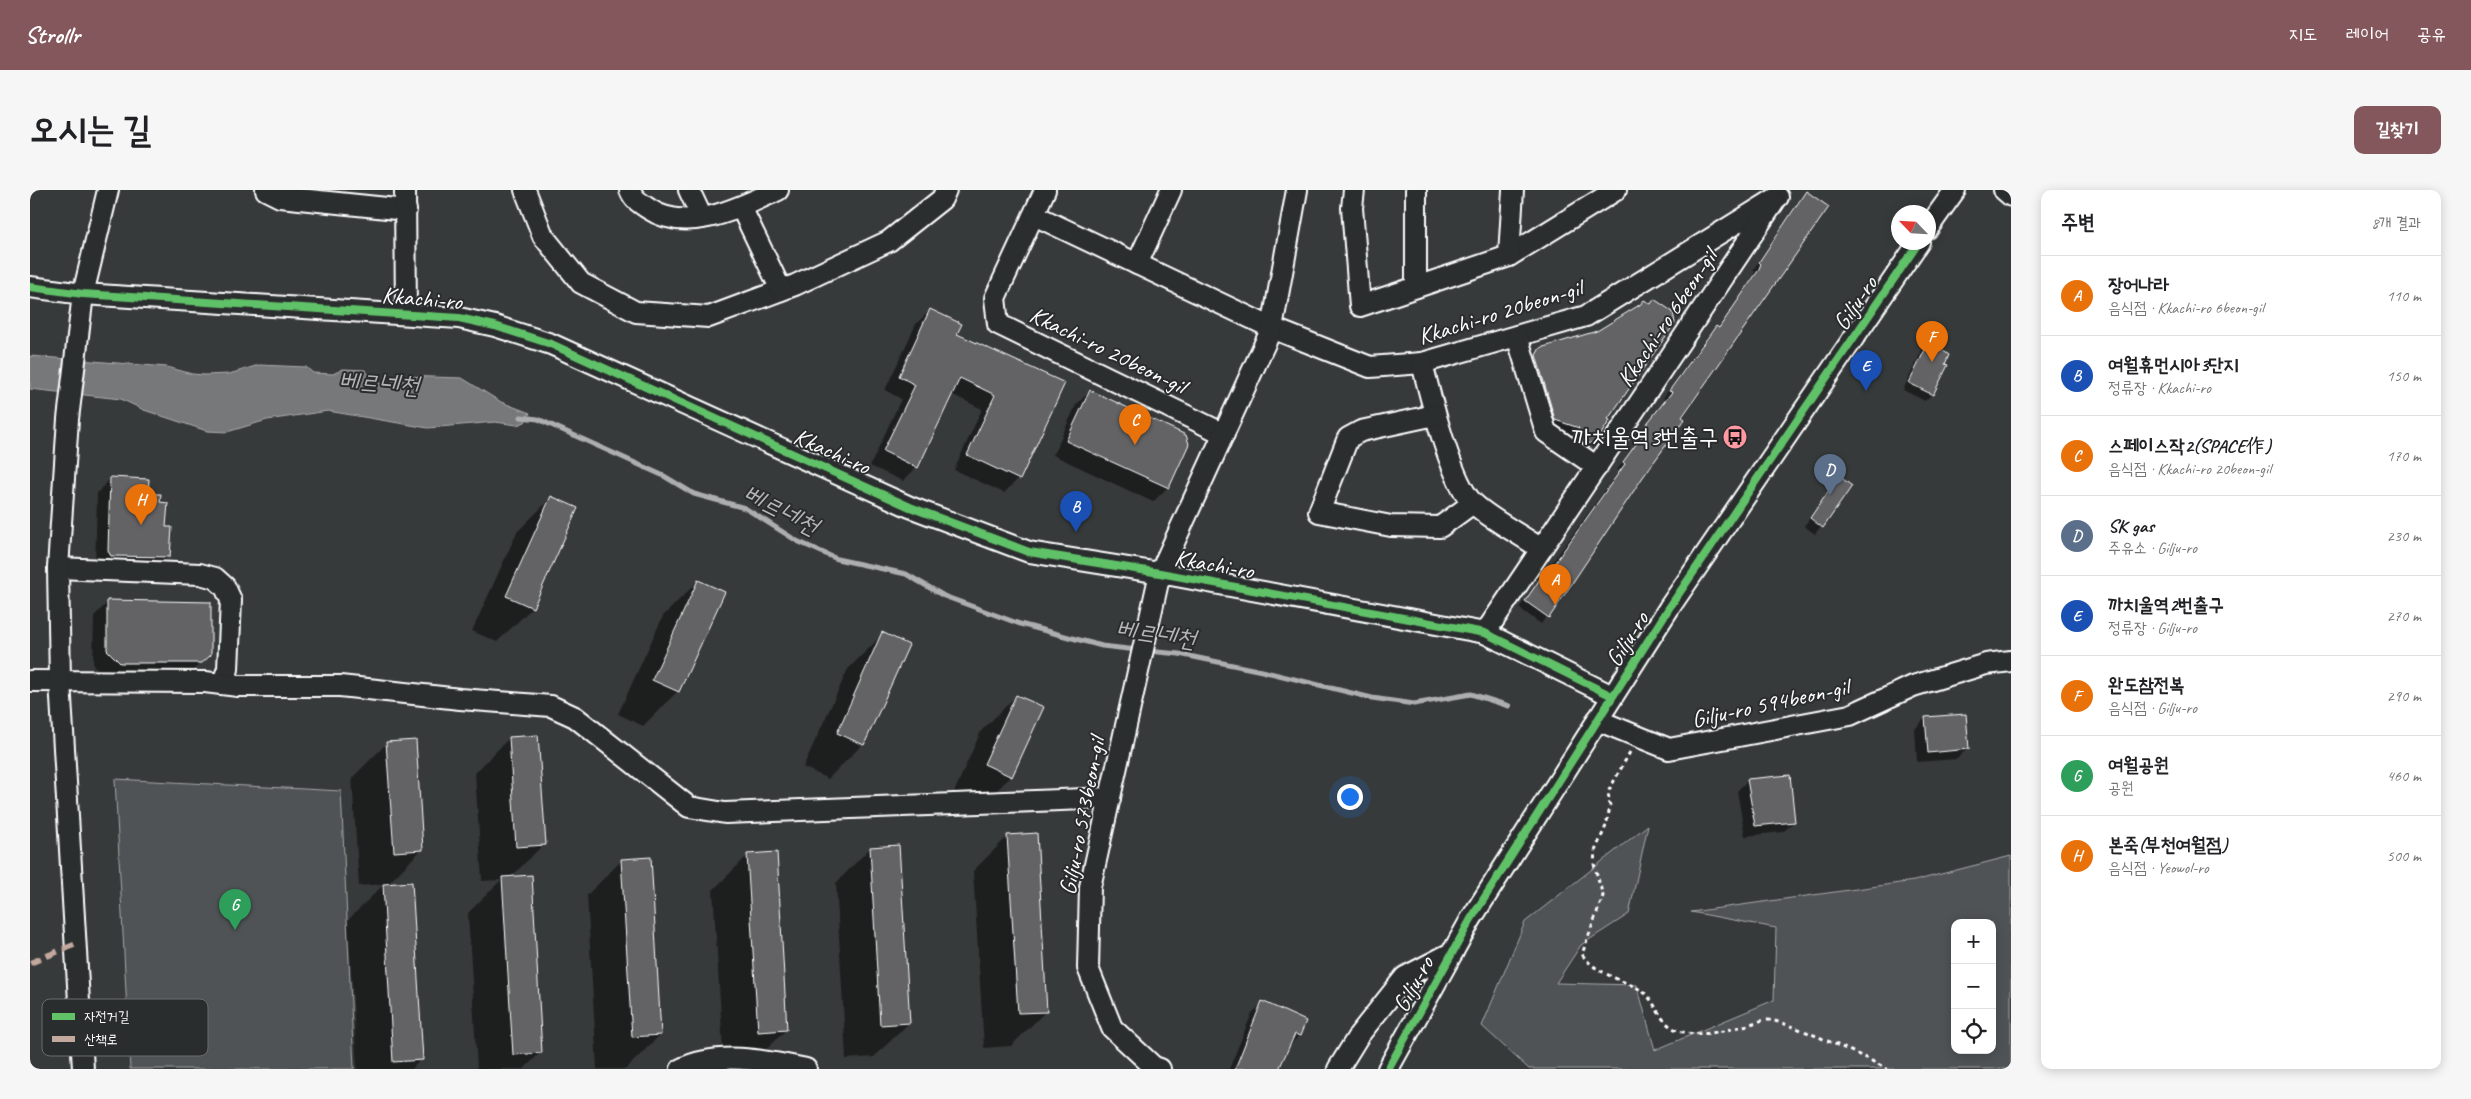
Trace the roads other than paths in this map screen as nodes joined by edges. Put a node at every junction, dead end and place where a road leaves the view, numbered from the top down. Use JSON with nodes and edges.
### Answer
{"nodes":[{"id":1,"x":108,"y":190,"type":"edge"},
{"id":2,"x":266,"y":190,"type":"edge"},
{"id":3,"x":405,"y":190,"type":"edge"},
{"id":4,"x":630,"y":190,"type":"edge"},
{"id":5,"x":689,"y":190,"type":"edge"},
{"id":6,"x":778,"y":190,"type":"edge"},
{"id":7,"x":946,"y":190,"type":"edge"},
{"id":8,"x":1045,"y":190,"type":"edge"},
{"id":9,"x":1171,"y":190,"type":"edge"},
{"id":10,"x":1297,"y":190,"type":"edge"},
{"id":11,"x":1354,"y":190,"type":"edge"},
{"id":12,"x":1416,"y":190,"type":"edge"},
{"id":13,"x":1513,"y":190,"type":"edge"},
{"id":14,"x":1616,"y":190,"type":"edge"},
{"id":15,"x":1955,"y":190,"type":"edge"},
{"id":16,"x":2004,"y":190,"type":"edge"},
{"id":17,"x":528,"y":191,"type":"edge"},
{"id":18,"x":2011,"y":196,"type":"edge"},
{"id":19,"x":1778,"y":197,"type":"joint"},
{"id":20,"x":741,"y":206,"type":"junction"},
{"id":21,"x":406,"y":210,"type":"junction"},
{"id":22,"x":1034,"y":215,"type":"junction"},
{"id":23,"x":1936,"y":217,"type":"edge"},
{"id":24,"x":702,"y":218,"type":"junction"},
{"id":25,"x":1914,"y":250,"type":"edge"},
{"id":26,"x":1509,"y":256,"type":"junction"},
{"id":27,"x":1136,"y":264,"type":"junction"},
{"id":28,"x":30,"y":287,"type":"edge"},
{"id":29,"x":1416,"y":287,"type":"junction"},
{"id":30,"x":781,"y":290,"type":"junction"},
{"id":31,"x":83,"y":294,"type":"junction"},
{"id":32,"x":406,"y":314,"type":"junction"},
{"id":33,"x":1272,"y":328,"type":"junction"},
{"id":34,"x":1517,"y":336,"type":"junction"},
{"id":35,"x":1422,"y":363,"type":"junction"},
{"id":36,"x":1435,"y":415,"type":"junction"},
{"id":37,"x":1224,"y":434,"type":"junction"},
{"id":38,"x":1597,"y":467,"type":"junction"},
{"id":39,"x":1472,"y":503,"type":"junction"},
{"id":40,"x":1541,"y":549,"type":"junction"},
{"id":41,"x":58,"y":568,"type":"junction"},
{"id":42,"x":1160,"y":573,"type":"junction"},
{"id":43,"x":1485,"y":633,"type":"junction"},
{"id":44,"x":2011,"y":660,"type":"edge"},
{"id":45,"x":60,"y":681,"type":"junction"},
{"id":46,"x":30,"y":682,"type":"edge"},
{"id":47,"x":222,"y":684,"type":"junction"},
{"id":48,"x":1612,"y":696,"type":"junction"},
{"id":49,"x":1597,"y":720,"type":"junction"},
{"id":50,"x":1110,"y":798,"type":"junction"},
{"id":51,"x":1452,"y":952,"type":"junction"},
{"id":52,"x":80,"y":999,"type":"edge"},
{"id":53,"x":83,"y":1056,"type":"edge"},
{"id":54,"x":84,"y":1069,"type":"edge"},
{"id":55,"x":681,"y":1069,"type":"edge"},
{"id":56,"x":806,"y":1069,"type":"edge"},
{"id":57,"x":1160,"y":1069,"type":"edge"},
{"id":58,"x":1338,"y":1069,"type":"edge"},
{"id":59,"x":1388,"y":1069,"type":"edge"}],
"edges":[{"from":1,"to":31,"type":"street"},
{"from":2,"to":21,"type":"street"},
{"from":3,"to":21,"type":"street"},
{"from":4,"to":24,"type":"street"},
{"from":5,"to":24,"type":"street"},
{"from":6,"to":20,"type":"street"},
{"from":7,"to":30,"type":"street"},
{"from":8,"to":22,"type":"street"},
{"from":9,"to":27,"type":"street"},
{"from":10,"to":33,"type":"street"},
{"from":11,"to":29,"type":"street"},
{"from":12,"to":29,"type":"street"},
{"from":13,"to":26,"type":"street"},
{"from":14,"to":26,"type":"street"},
{"from":15,"to":23,"type":"street"},
{"from":16,"to":18,"type":"street"},
{"from":17,"to":30,"type":"street"},
{"from":19,"to":34,"type":"street","name":"Kkachi-ro 20beon-gil"},
{"from":19,"to":38,"type":"street","name":"Kkachi-ro 6beon-gil"},
{"from":20,"to":24,"type":"street"},
{"from":20,"to":30,"type":"street"},
{"from":21,"to":32,"type":"street"},
{"from":22,"to":27,"type":"street","name":"Kkachi-ro 20beon-gil"},
{"from":22,"to":37,"type":"street","name":"Kkachi-ro 20beon-gil"},
{"from":25,"to":48,"type":"street","name":"Gilju-ro"},
{"from":26,"to":29,"type":"street"},
{"from":27,"to":33,"type":"street","name":"Kkachi-ro 20beon-gil"},
{"from":28,"to":31,"type":"street","name":"Kkachi-ro"},
{"from":31,"to":32,"type":"street","name":"Kkachi-ro"},
{"from":31,"to":41,"type":"street"},
{"from":32,"to":42,"type":"street","name":"Kkachi-ro"},
{"from":33,"to":35,"type":"street","name":"Kkachi-ro 20beon-gil"},
{"from":33,"to":37,"type":"street"},
{"from":34,"to":35,"type":"street","name":"Kkachi-ro 20beon-gil"},
{"from":34,"to":38,"type":"street"},
{"from":35,"to":36,"type":"street"},
{"from":36,"to":39,"type":"street"},
{"from":36,"to":39,"type":"street"},
{"from":37,"to":42,"type":"street"},
{"from":38,"to":40,"type":"street","name":"Kkachi-ro 6beon-gil"},
{"from":39,"to":40,"type":"street"},
{"from":40,"to":43,"type":"street","name":"Kkachi-ro 6beon-gil"},
{"from":41,"to":45,"type":"street"},
{"from":41,"to":47,"type":"street"},
{"from":42,"to":43,"type":"street","name":"Kkachi-ro"},
{"from":42,"to":50,"type":"street","name":"Gilju-ro 573beon-gil"},
{"from":43,"to":48,"type":"street","name":"Kkachi-ro"},
{"from":44,"to":49,"type":"street","name":"Gilju-ro 594beon-gil"},
{"from":45,"to":46,"type":"street"},
{"from":45,"to":47,"type":"street"},
{"from":45,"to":52,"type":"street"},
{"from":47,"to":50,"type":"street"},
{"from":48,"to":49,"type":"street","name":"Gilju-ro"},
{"from":49,"to":51,"type":"street","name":"Gilju-ro"},
{"from":50,"to":57,"type":"street","name":"Gilju-ro 573beon-gil"},
{"from":51,"to":58,"type":"street"},
{"from":51,"to":59,"type":"street","name":"Gilju-ro"},
{"from":53,"to":54,"type":"street"},
{"from":55,"to":56,"type":"street"}]}
